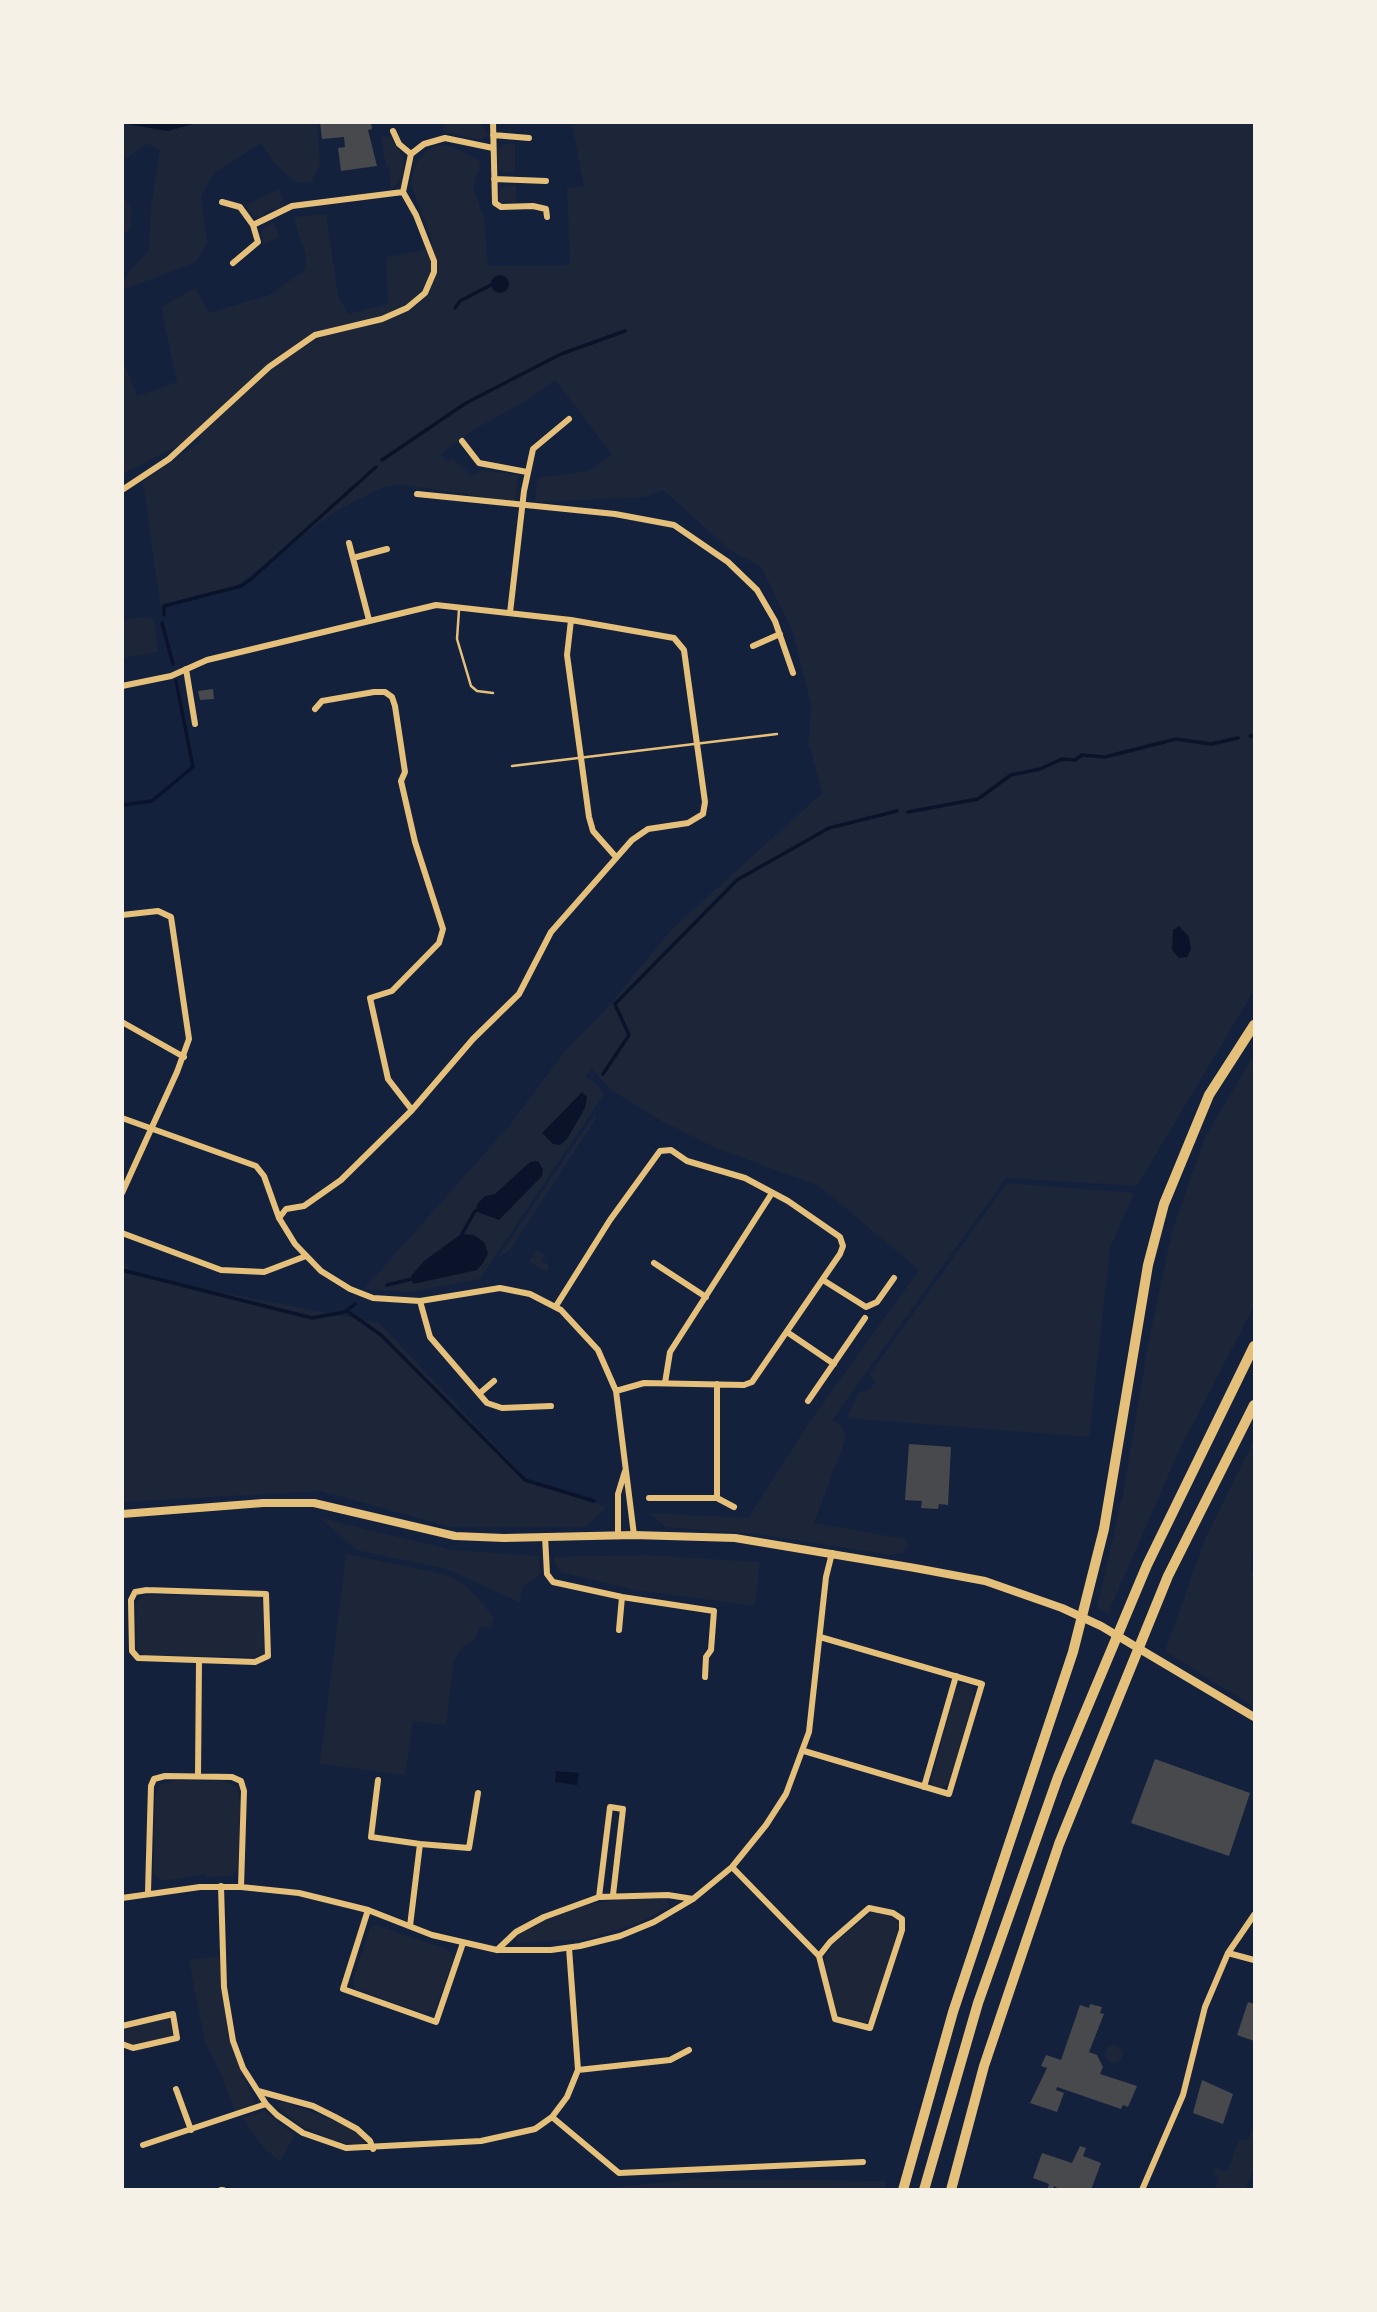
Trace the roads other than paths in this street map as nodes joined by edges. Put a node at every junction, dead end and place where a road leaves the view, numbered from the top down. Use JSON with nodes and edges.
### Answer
{"nodes":[{"id":1,"x":493,"y":122,"type":"edge"},
{"id":2,"x":393,"y":131,"type":"dead end"},
{"id":3,"x":493,"y":135,"type":"junction"},
{"id":4,"x":529,"y":138,"type":"dead end"},
{"id":5,"x":493,"y":148,"type":"junction"},
{"id":6,"x":411,"y":154,"type":"junction"},
{"id":7,"x":494,"y":179,"type":"junction"},
{"id":8,"x":546,"y":181,"type":"dead end"},
{"id":9,"x":403,"y":192,"type":"junction"},
{"id":10,"x":222,"y":202,"type":"dead end"},
{"id":11,"x":547,"y":217,"type":"dead end"},
{"id":12,"x":253,"y":225,"type":"junction"},
{"id":13,"x":233,"y":262,"type":"dead end"},
{"id":14,"x":569,"y":419,"type":"dead end"},
{"id":15,"x":462,"y":441,"type":"dead end"},
{"id":16,"x":527,"y":472,"type":"junction"},
{"id":17,"x":122,"y":490,"type":"edge"},
{"id":18,"x":417,"y":494,"type":"dead end"},
{"id":19,"x":524,"y":506,"type":"junction"},
{"id":20,"x":349,"y":543,"type":"dead end"},
{"id":21,"x":387,"y":549,"type":"dead end"},
{"id":22,"x":353,"y":558,"type":"junction"},
{"id":23,"x":460,"y":607,"type":"junction"},
{"id":24,"x":510,"y":613,"type":"junction"},
{"id":25,"x":369,"y":620,"type":"junction"},
{"id":26,"x":571,"y":620,"type":"junction"},
{"id":27,"x":780,"y":634,"type":"junction"},
{"id":28,"x":753,"y":646,"type":"dead end"},
{"id":29,"x":186,"y":669,"type":"junction"},
{"id":30,"x":793,"y":673,"type":"dead end"},
{"id":31,"x":122,"y":686,"type":"edge"},
{"id":32,"x":494,"y":693,"type":"dead end"},
{"id":33,"x":315,"y":709,"type":"dead end"},
{"id":34,"x":195,"y":724,"type":"dead end"},
{"id":35,"x":777,"y":734,"type":"dead end"},
{"id":36,"x":697,"y":745,"type":"junction"},
{"id":37,"x":581,"y":759,"type":"junction"},
{"id":38,"x":512,"y":766,"type":"dead end"},
{"id":39,"x":616,"y":856,"type":"junction"},
{"id":40,"x":122,"y":915,"type":"edge"},
{"id":41,"x":122,"y":1022,"type":"edge"},
{"id":42,"x":1255,"y":1025,"type":"edge"},
{"id":43,"x":184,"y":1057,"type":"junction"},
{"id":44,"x":412,"y":1110,"type":"junction"},
{"id":45,"x":122,"y":1118,"type":"edge"},
{"id":46,"x":151,"y":1129,"type":"junction"},
{"id":47,"x":122,"y":1193,"type":"edge"},
{"id":48,"x":772,"y":1193,"type":"junction"},
{"id":49,"x":279,"y":1218,"type":"junction"},
{"id":50,"x":122,"y":1233,"type":"edge"},
{"id":51,"x":306,"y":1256,"type":"junction"},
{"id":52,"x":654,"y":1263,"type":"dead end"},
{"id":53,"x":894,"y":1278,"type":"dead end"},
{"id":54,"x":823,"y":1280,"type":"junction"},
{"id":55,"x":706,"y":1297,"type":"junction"},
{"id":56,"x":420,"y":1301,"type":"junction"},
{"id":57,"x":556,"y":1306,"type":"junction"},
{"id":58,"x":865,"y":1318,"type":"dead end"},
{"id":59,"x":787,"y":1332,"type":"junction"},
{"id":60,"x":1255,"y":1346,"type":"edge"},
{"id":61,"x":834,"y":1364,"type":"junction"},
{"id":62,"x":494,"y":1381,"type":"dead end"},
{"id":63,"x":665,"y":1383,"type":"junction"},
{"id":64,"x":717,"y":1384,"type":"junction"},
{"id":65,"x":616,"y":1391,"type":"junction"},
{"id":66,"x":480,"y":1393,"type":"junction"},
{"id":67,"x":808,"y":1401,"type":"dead end"},
{"id":68,"x":1255,"y":1405,"type":"edge"},
{"id":69,"x":551,"y":1406,"type":"dead end"},
{"id":70,"x":626,"y":1469,"type":"junction"},
{"id":71,"x":717,"y":1497,"type":"junction"},
{"id":72,"x":649,"y":1498,"type":"dead end"},
{"id":73,"x":734,"y":1507,"type":"dead end"},
{"id":74,"x":122,"y":1514,"type":"edge"},
{"id":75,"x":618,"y":1535,"type":"junction"},
{"id":76,"x":634,"y":1535,"type":"junction"},
{"id":77,"x":545,"y":1536,"type":"junction"},
{"id":78,"x":832,"y":1553,"type":"junction"},
{"id":79,"x":622,"y":1597,"type":"junction"},
{"id":80,"x":619,"y":1630,"type":"dead end"},
{"id":81,"x":820,"y":1637,"type":"junction"},
{"id":82,"x":199,"y":1661,"type":"junction"},
{"id":83,"x":956,"y":1676,"type":"junction"},
{"id":84,"x":705,"y":1677,"type":"dead end"},
{"id":85,"x":1255,"y":1717,"type":"edge"},
{"id":86,"x":804,"y":1752,"type":"junction"},
{"id":87,"x":198,"y":1776,"type":"junction"},
{"id":88,"x":378,"y":1780,"type":"dead end"},
{"id":89,"x":924,"y":1787,"type":"junction"},
{"id":90,"x":478,"y":1793,"type":"dead end"},
{"id":91,"x":420,"y":1844,"type":"junction"},
{"id":92,"x":732,"y":1867,"type":"junction"},
{"id":93,"x":220,"y":1886,"type":"junction"},
{"id":94,"x":241,"y":1887,"type":"junction"},
{"id":95,"x":148,"y":1892,"type":"junction"},
{"id":96,"x":613,"y":1895,"type":"junction"},
{"id":97,"x":598,"y":1897,"type":"junction"},
{"id":98,"x":122,"y":1899,"type":"edge"},
{"id":99,"x":694,"y":1899,"type":"junction"},
{"id":100,"x":368,"y":1910,"type":"junction"},
{"id":101,"x":1255,"y":1915,"type":"edge"},
{"id":102,"x":410,"y":1926,"type":"junction"},
{"id":103,"x":463,"y":1943,"type":"junction"},
{"id":104,"x":569,"y":1948,"type":"junction"},
{"id":105,"x":496,"y":1950,"type":"junction"},
{"id":106,"x":1228,"y":1953,"type":"junction"},
{"id":107,"x":819,"y":1956,"type":"junction"},
{"id":108,"x":1255,"y":1960,"type":"edge"},
{"id":109,"x":122,"y":2026,"type":"edge"},
{"id":110,"x":122,"y":2044,"type":"edge"},
{"id":111,"x":689,"y":2050,"type":"dead end"},
{"id":112,"x":578,"y":2070,"type":"junction"},
{"id":113,"x":176,"y":2089,"type":"dead end"},
{"id":114,"x":258,"y":2091,"type":"junction"},
{"id":115,"x":266,"y":2104,"type":"junction"},
{"id":116,"x":552,"y":2117,"type":"junction"},
{"id":117,"x":191,"y":2130,"type":"junction"},
{"id":118,"x":144,"y":2145,"type":"dead end"},
{"id":119,"x":373,"y":2149,"type":"junction"},
{"id":120,"x":863,"y":2162,"type":"dead end"},
{"id":121,"x":903,"y":2189,"type":"edge"},
{"id":122,"x":924,"y":2189,"type":"edge"},
{"id":123,"x":951,"y":2189,"type":"edge"},
{"id":124,"x":1142,"y":2189,"type":"edge"}],
"edges":[{"from":1,"to":3,"type":"street"},
{"from":2,"to":6,"type":"street"},
{"from":3,"to":4,"type":"street"},
{"from":3,"to":5,"type":"street"},
{"from":5,"to":6,"type":"street"},
{"from":5,"to":7,"type":"street"},
{"from":6,"to":9,"type":"street"},
{"from":7,"to":8,"type":"street"},
{"from":7,"to":11,"type":"street"},
{"from":9,"to":12,"type":"street"},
{"from":9,"to":17,"type":"street"},
{"from":10,"to":12,"type":"street"},
{"from":12,"to":13,"type":"street"},
{"from":14,"to":16,"type":"street"},
{"from":15,"to":16,"type":"street"},
{"from":16,"to":19,"type":"street"},
{"from":18,"to":19,"type":"street"},
{"from":19,"to":24,"type":"street"},
{"from":19,"to":27,"type":"street"},
{"from":20,"to":22,"type":"street"},
{"from":21,"to":22,"type":"street"},
{"from":22,"to":25,"type":"street"},
{"from":23,"to":24,"type":"street"},
{"from":23,"to":25,"type":"street"},
{"from":23,"to":32,"type":"lane"},
{"from":24,"to":26,"type":"street"},
{"from":25,"to":29,"type":"street"},
{"from":26,"to":36,"type":"street"},
{"from":26,"to":37,"type":"street"},
{"from":27,"to":28,"type":"street"},
{"from":27,"to":30,"type":"street"},
{"from":29,"to":31,"type":"street"},
{"from":29,"to":34,"type":"street"},
{"from":33,"to":44,"type":"street"},
{"from":35,"to":36,"type":"lane"},
{"from":36,"to":37,"type":"lane"},
{"from":36,"to":39,"type":"street"},
{"from":37,"to":38,"type":"lane"},
{"from":37,"to":39,"type":"street"},
{"from":39,"to":44,"type":"street"},
{"from":40,"to":43,"type":"street"},
{"from":41,"to":43,"type":"street"},
{"from":42,"to":121,"type":"highway"},
{"from":43,"to":46,"type":"street"},
{"from":44,"to":49,"type":"street"},
{"from":45,"to":46,"type":"street"},
{"from":46,"to":47,"type":"street"},
{"from":46,"to":49,"type":"street"},
{"from":48,"to":54,"type":"street"},
{"from":48,"to":55,"type":"street"},
{"from":48,"to":57,"type":"street"},
{"from":49,"to":51,"type":"street"},
{"from":50,"to":51,"type":"street"},
{"from":51,"to":56,"type":"street"},
{"from":52,"to":55,"type":"street"},
{"from":53,"to":54,"type":"street"},
{"from":54,"to":59,"type":"street"},
{"from":55,"to":63,"type":"street"},
{"from":56,"to":57,"type":"street"},
{"from":56,"to":66,"type":"street"},
{"from":57,"to":65,"type":"street"},
{"from":58,"to":61,"type":"street"},
{"from":59,"to":61,"type":"street"},
{"from":59,"to":64,"type":"street"},
{"from":60,"to":122,"type":"highway"},
{"from":61,"to":67,"type":"street"},
{"from":62,"to":66,"type":"street"},
{"from":63,"to":64,"type":"street"},
{"from":63,"to":65,"type":"street"},
{"from":64,"to":71,"type":"street"},
{"from":65,"to":70,"type":"street"},
{"from":66,"to":69,"type":"street"},
{"from":68,"to":123,"type":"highway"},
{"from":70,"to":75,"type":"street"},
{"from":70,"to":76,"type":"street"},
{"from":71,"to":72,"type":"street"},
{"from":71,"to":73,"type":"street"},
{"from":74,"to":77,"type":"street"},
{"from":75,"to":76,"type":"street"},
{"from":75,"to":77,"type":"street"},
{"from":76,"to":78,"type":"street"},
{"from":77,"to":79,"type":"street"},
{"from":78,"to":81,"type":"street"},
{"from":78,"to":85,"type":"street"},
{"from":79,"to":80,"type":"street"},
{"from":79,"to":84,"type":"street"},
{"from":81,"to":83,"type":"street"},
{"from":81,"to":86,"type":"street"},
{"from":82,"to":82,"type":"street"},
{"from":82,"to":87,"type":"street"},
{"from":83,"to":89,"type":"street"},
{"from":83,"to":89,"type":"street"},
{"from":86,"to":89,"type":"street"},
{"from":86,"to":92,"type":"street"},
{"from":87,"to":94,"type":"street"},
{"from":87,"to":95,"type":"street"},
{"from":88,"to":91,"type":"street"},
{"from":90,"to":91,"type":"street"},
{"from":91,"to":102,"type":"street"},
{"from":92,"to":99,"type":"street"},
{"from":92,"to":107,"type":"street"},
{"from":93,"to":94,"type":"street"},
{"from":93,"to":95,"type":"street"},
{"from":93,"to":114,"type":"street"},
{"from":94,"to":100,"type":"street"},
{"from":95,"to":98,"type":"street"},
{"from":96,"to":97,"type":"street"},
{"from":96,"to":97,"type":"street"},
{"from":96,"to":99,"type":"street"},
{"from":97,"to":105,"type":"street"},
{"from":99,"to":104,"type":"street"},
{"from":100,"to":102,"type":"street"},
{"from":100,"to":103,"type":"street"},
{"from":101,"to":106,"type":"street"},
{"from":102,"to":103,"type":"street"},
{"from":103,"to":105,"type":"street"},
{"from":104,"to":105,"type":"street"},
{"from":104,"to":112,"type":"street"},
{"from":106,"to":108,"type":"street"},
{"from":106,"to":124,"type":"street"},
{"from":107,"to":107,"type":"street"},
{"from":109,"to":110,"type":"street"},
{"from":111,"to":112,"type":"street"},
{"from":112,"to":116,"type":"street"},
{"from":113,"to":117,"type":"street"},
{"from":114,"to":115,"type":"street"},
{"from":114,"to":119,"type":"street"},
{"from":115,"to":117,"type":"street"},
{"from":115,"to":119,"type":"street"},
{"from":116,"to":119,"type":"street"},
{"from":116,"to":120,"type":"street"},
{"from":117,"to":118,"type":"street"}]}
